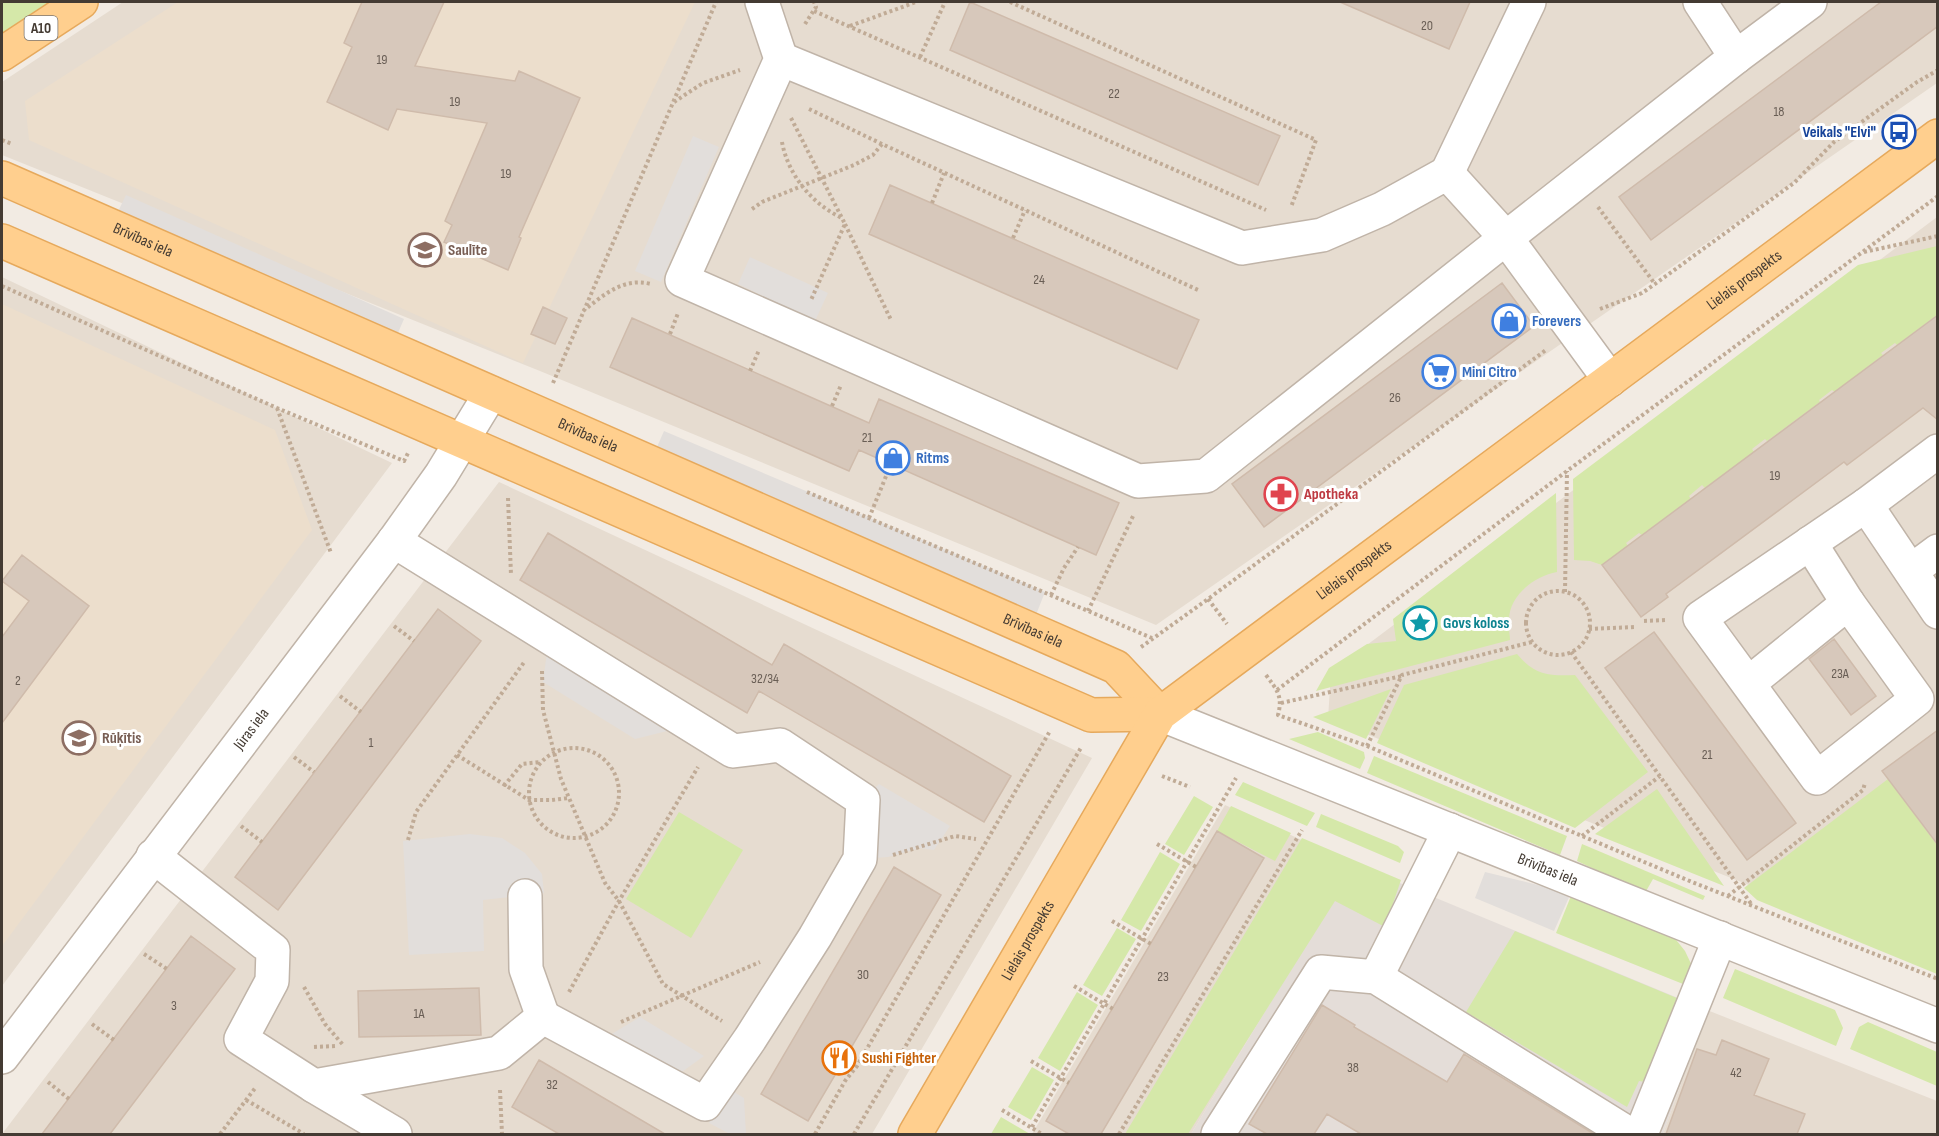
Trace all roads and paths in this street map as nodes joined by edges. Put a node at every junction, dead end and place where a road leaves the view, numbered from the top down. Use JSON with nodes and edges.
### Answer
{"nodes":[{"id":1,"x":81,"y":2,"type":"edge"},
{"id":2,"x":716,"y":2,"type":"edge"},
{"id":3,"x":762,"y":2,"type":"edge"},
{"id":4,"x":916,"y":2,"type":"edge"},
{"id":5,"x":945,"y":2,"type":"edge"},
{"id":6,"x":1010,"y":2,"type":"edge"},
{"id":7,"x":1529,"y":2,"type":"edge"},
{"id":8,"x":1700,"y":2,"type":"edge"},
{"id":9,"x":1810,"y":2,"type":"edge"},
{"id":10,"x":814,"y":11,"type":"dead end"},
{"id":11,"x":849,"y":26,"type":"junction"},
{"id":12,"x":2,"y":54,"type":"edge"},
{"id":13,"x":920,"y":57,"type":"junction"},
{"id":14,"x":1736,"y":57,"type":"junction"},
{"id":15,"x":1938,"y":70,"type":"edge"},
{"id":16,"x":778,"y":77,"type":"junction"},
{"id":17,"x":673,"y":103,"type":"junction"},
{"id":18,"x":1938,"y":136,"type":"edge"},
{"id":19,"x":781,"y":141,"type":"dead end"},
{"id":20,"x":882,"y":144,"type":"junction"},
{"id":21,"x":944,"y":173,"type":"junction"},
{"id":22,"x":1447,"y":173,"type":"junction"},
{"id":23,"x":2,"y":178,"type":"edge"},
{"id":24,"x":822,"y":178,"type":"junction"},
{"id":25,"x":1578,"y":180,"type":"junction"},
{"id":26,"x":802,"y":186,"type":"junction"},
{"id":27,"x":1938,"y":196,"type":"edge"},
{"id":28,"x":932,"y":203,"type":"dead end"},
{"id":29,"x":1291,"y":207,"type":"dead end"},
{"id":30,"x":1025,"y":210,"type":"junction"},
{"id":31,"x":746,"y":213,"type":"dead end"},
{"id":32,"x":1276,"y":214,"type":"dead end"},
{"id":33,"x":842,"y":218,"type":"junction"},
{"id":34,"x":845,"y":224,"type":"junction"},
{"id":35,"x":1938,"y":236,"type":"edge"},
{"id":36,"x":1013,"y":238,"type":"dead end"},
{"id":37,"x":1506,"y":238,"type":"junction"},
{"id":38,"x":2,"y":241,"type":"edge"},
{"id":39,"x":1860,"y":253,"type":"junction"},
{"id":40,"x":1655,"y":284,"type":"junction"},
{"id":41,"x":1198,"y":290,"type":"dead end"},
{"id":42,"x":891,"y":320,"type":"dead end"},
{"id":43,"x":1573,"y":329,"type":"junction"},
{"id":44,"x":797,"y":331,"type":"junction"},
{"id":45,"x":1610,"y":380,"type":"junction"},
{"id":46,"x":552,"y":384,"type":"dead end"},
{"id":47,"x":491,"y":393,"type":"junction"},
{"id":48,"x":277,"y":408,"type":"dead end"},
{"id":49,"x":462,"y":442,"type":"junction"},
{"id":50,"x":1938,"y":451,"type":"edge"},
{"id":51,"x":891,"y":464,"type":"dead end"},
{"id":52,"x":1567,"y":471,"type":"junction"},
{"id":53,"x":508,"y":493,"type":"dead end"},
{"id":54,"x":1866,"y":505,"type":"junction"},
{"id":55,"x":869,"y":518,"type":"dead end"},
{"id":56,"x":394,"y":541,"type":"junction"},
{"id":57,"x":1810,"y":543,"type":"junction"},
{"id":58,"x":1078,"y":547,"type":"dead end"},
{"id":59,"x":1938,"y":551,"type":"edge"},
{"id":60,"x":331,"y":553,"type":"dead end"},
{"id":61,"x":1911,"y":571,"type":"junction"},
{"id":62,"x":1565,"y":592,"type":"junction"},
{"id":63,"x":1051,"y":595,"type":"dead end"},
{"id":64,"x":1848,"y":603,"type":"junction"},
{"id":65,"x":1938,"y":612,"type":"edge"},
{"id":66,"x":394,"y":626,"type":"dead end"},
{"id":67,"x":1634,"y":627,"type":"dead end"},
{"id":68,"x":1589,"y":629,"type":"junction"},
{"id":69,"x":529,"y":634,"type":"junction"},
{"id":70,"x":414,"y":641,"type":"dead end"},
{"id":71,"x":1532,"y":642,"type":"junction"},
{"id":72,"x":1571,"y":652,"type":"junction"},
{"id":73,"x":1116,"y":668,"type":"junction"},
{"id":74,"x":1402,"y":675,"type":"junction"},
{"id":75,"x":1749,"y":683,"type":"junction"},
{"id":76,"x":1277,"y":690,"type":"dead end"},
{"id":77,"x":340,"y":696,"type":"dead end"},
{"id":78,"x":1281,"y":703,"type":"dead end"},
{"id":79,"x":361,"y":712,"type":"dead end"},
{"id":80,"x":1160,"y":714,"type":"junction"},
{"id":81,"x":1278,"y":715,"type":"dead end"},
{"id":82,"x":1091,"y":716,"type":"junction"},
{"id":83,"x":1050,"y":731,"type":"dead end"},
{"id":84,"x":715,"y":740,"type":"junction"},
{"id":85,"x":1367,"y":746,"type":"junction"},
{"id":86,"x":555,"y":751,"type":"junction"},
{"id":87,"x":457,"y":755,"type":"junction"},
{"id":88,"x":294,"y":757,"type":"dead end"},
{"id":89,"x":540,"y":762,"type":"junction"},
{"id":90,"x":314,"y":772,"type":"dead end"},
{"id":91,"x":1238,"y":775,"type":"dead end"},
{"id":92,"x":1660,"y":776,"type":"junction"},
{"id":93,"x":504,"y":786,"type":"junction"},
{"id":94,"x":569,"y":798,"type":"junction"},
{"id":95,"x":529,"y":800,"type":"junction"},
{"id":96,"x":241,"y":826,"type":"dead end"},
{"id":97,"x":1302,"y":830,"type":"dead end"},
{"id":98,"x":1450,"y":830,"type":"junction"},
{"id":99,"x":1582,"y":836,"type":"junction"},
{"id":100,"x":586,"y":837,"type":"junction"},
{"id":101,"x":976,"y":839,"type":"dead end"},
{"id":102,"x":408,"y":840,"type":"dead end"},
{"id":103,"x":262,"y":842,"type":"dead end"},
{"id":104,"x":1157,"y":844,"type":"dead end"},
{"id":105,"x":153,"y":856,"type":"junction"},
{"id":106,"x":860,"y":859,"type":"junction"},
{"id":107,"x":1187,"y":861,"type":"junction"},
{"id":108,"x":1196,"y":867,"type":"dead end"},
{"id":109,"x":525,"y":896,"type":"dead end"},
{"id":110,"x":619,"y":901,"type":"junction"},
{"id":111,"x":1754,"y":907,"type":"junction"},
{"id":112,"x":1112,"y":921,"type":"dead end"},
{"id":113,"x":1720,"y":938,"type":"junction"},
{"id":114,"x":1142,"y":939,"type":"junction"},
{"id":115,"x":1150,"y":944,"type":"dead end"},
{"id":116,"x":144,"y":954,"type":"dead end"},
{"id":117,"x":764,"y":960,"type":"dead end"},
{"id":118,"x":167,"y":969,"type":"dead end"},
{"id":119,"x":1376,"y":977,"type":"junction"},
{"id":120,"x":1938,"y":979,"type":"edge"},
{"id":121,"x":1074,"y":986,"type":"dead end"},
{"id":122,"x":682,"y":996,"type":"junction"},
{"id":123,"x":1104,"y":1004,"type":"junction"},
{"id":124,"x":1113,"y":1009,"type":"dead end"},
{"id":125,"x":638,"y":1015,"type":"dead end"},
{"id":126,"x":548,"y":1019,"type":"junction"},
{"id":127,"x":92,"y":1024,"type":"dead end"},
{"id":128,"x":1938,"y":1026,"type":"edge"},
{"id":129,"x":750,"y":1039,"type":"junction"},
{"id":130,"x":114,"y":1040,"type":"dead end"},
{"id":131,"x":2,"y":1057,"type":"edge"},
{"id":132,"x":1030,"y":1061,"type":"dead end"},
{"id":133,"x":262,"y":1079,"type":"dead end"},
{"id":134,"x":1060,"y":1079,"type":"junction"},
{"id":135,"x":48,"y":1082,"type":"dead end"},
{"id":136,"x":1068,"y":1083,"type":"dead end"},
{"id":137,"x":314,"y":1086,"type":"junction"},
{"id":138,"x":500,"y":1090,"type":"dead end"},
{"id":139,"x":69,"y":1099,"type":"dead end"},
{"id":140,"x":246,"y":1100,"type":"junction"},
{"id":141,"x":1002,"y":1110,"type":"dead end"},
{"id":142,"x":1032,"y":1127,"type":"junction"},
{"id":143,"x":220,"y":1134,"type":"edge"},
{"id":144,"x":304,"y":1134,"type":"edge"},
{"id":145,"x":395,"y":1134,"type":"edge"},
{"id":146,"x":502,"y":1134,"type":"edge"},
{"id":147,"x":815,"y":1134,"type":"edge"},
{"id":148,"x":854,"y":1134,"type":"edge"},
{"id":149,"x":915,"y":1134,"type":"edge"},
{"id":150,"x":1043,"y":1134,"type":"edge"},
{"id":151,"x":1119,"y":1134,"type":"edge"},
{"id":152,"x":1218,"y":1134,"type":"edge"},
{"id":153,"x":1629,"y":1134,"type":"edge"},
{"id":154,"x":1641,"y":1134,"type":"edge"}],
"edges":[{"from":1,"to":12,"type":"main road","number":"A10"},
{"from":2,"to":17,"type":"path"},
{"from":3,"to":16,"type":"street"},
{"from":4,"to":11,"type":"path"},
{"from":5,"to":13,"type":"path"},
{"from":6,"to":29,"type":"path"},
{"from":7,"to":22,"type":"street"},
{"from":8,"to":14,"type":"street"},
{"from":9,"to":14,"type":"street"},
{"from":10,"to":11,"type":"path"},
{"from":11,"to":13,"type":"path"},
{"from":13,"to":32,"type":"path"},
{"from":14,"to":25,"type":"street"},
{"from":15,"to":40,"type":"path"},
{"from":16,"to":17,"type":"path"},
{"from":16,"to":20,"type":"path"},
{"from":16,"to":22,"type":"street"},
{"from":16,"to":24,"type":"path"},
{"from":16,"to":44,"type":"street"},
{"from":17,"to":46,"type":"path"},
{"from":18,"to":45,"type":"main road","name":"Lielais prospekts"},
{"from":19,"to":26,"type":"path"},
{"from":20,"to":21,"type":"path"},
{"from":20,"to":24,"type":"path"},
{"from":21,"to":28,"type":"path"},
{"from":21,"to":30,"type":"path"},
{"from":22,"to":37,"type":"street"},
{"from":23,"to":47,"type":"main road","name":"Brīvības iela"},
{"from":24,"to":26,"type":"path"},
{"from":24,"to":33,"type":"path"},
{"from":25,"to":37,"type":"street"},
{"from":25,"to":40,"type":"path"},
{"from":26,"to":31,"type":"path"},
{"from":26,"to":33,"type":"path"},
{"from":27,"to":39,"type":"path"},
{"from":30,"to":36,"type":"path"},
{"from":30,"to":41,"type":"path"},
{"from":33,"to":34,"type":"path"},
{"from":34,"to":42,"type":"path"},
{"from":34,"to":44,"type":"path"},
{"from":35,"to":39,"type":"path"},
{"from":37,"to":43,"type":"street"},
{"from":37,"to":44,"type":"street"},
{"from":38,"to":49,"type":"main road","name":"Brīvības iela"},
{"from":39,"to":52,"type":"path"},
{"from":40,"to":43,"type":"path"},
{"from":43,"to":45,"type":"street"},
{"from":43,"to":73,"type":"path"},
{"from":45,"to":80,"type":"main road","name":"Lielais prospekts"},
{"from":47,"to":49,"type":"street","name":"Jūras iela"},
{"from":47,"to":73,"type":"main road","name":"Brīvības iela"},
{"from":48,"to":60,"type":"path"},
{"from":49,"to":56,"type":"street","name":"Jūras iela"},
{"from":49,"to":82,"type":"main road","name":"Brīvības iela"},
{"from":50,"to":54,"type":"street"},
{"from":51,"to":55,"type":"path"},
{"from":52,"to":62,"type":"path"},
{"from":52,"to":76,"type":"path"},
{"from":53,"to":69,"type":"path"},
{"from":54,"to":57,"type":"street"},
{"from":54,"to":61,"type":"street"},
{"from":56,"to":69,"type":"street"},
{"from":56,"to":105,"type":"street","name":"Jūras iela"},
{"from":57,"to":64,"type":"street"},
{"from":57,"to":75,"type":"street"},
{"from":58,"to":63,"type":"path"},
{"from":59,"to":61,"type":"street"},
{"from":61,"to":65,"type":"street"},
{"from":62,"to":68,"type":"path"},
{"from":62,"to":71,"type":"path"},
{"from":64,"to":75,"type":"street"},
{"from":64,"to":75,"type":"street"},
{"from":66,"to":70,"type":"path"},
{"from":67,"to":68,"type":"path"},
{"from":68,"to":72,"type":"path"},
{"from":69,"to":84,"type":"street"},
{"from":69,"to":86,"type":"path"},
{"from":69,"to":87,"type":"path"},
{"from":71,"to":72,"type":"path"},
{"from":71,"to":74,"type":"path"},
{"from":72,"to":92,"type":"path"},
{"from":73,"to":80,"type":"main road","name":"Brīvības iela"},
{"from":74,"to":78,"type":"path"},
{"from":74,"to":85,"type":"path"},
{"from":77,"to":79,"type":"path"},
{"from":80,"to":82,"type":"main road","name":"Brīvības iela"},
{"from":80,"to":98,"type":"street","name":"Brīvības iela"},
{"from":80,"to":149,"type":"main road","name":"Lielais prospekts"},
{"from":81,"to":85,"type":"path"},
{"from":82,"to":148,"type":"path"},
{"from":83,"to":147,"type":"path"},
{"from":84,"to":106,"type":"street"},
{"from":84,"to":110,"type":"path"},
{"from":85,"to":99,"type":"path"},
{"from":86,"to":89,"type":"path"},
{"from":86,"to":94,"type":"path"},
{"from":86,"to":100,"type":"path"},
{"from":87,"to":93,"type":"path"},
{"from":87,"to":102,"type":"path"},
{"from":88,"to":90,"type":"path"},
{"from":89,"to":93,"type":"path"},
{"from":89,"to":95,"type":"path"},
{"from":91,"to":107,"type":"path"},
{"from":92,"to":99,"type":"path"},
{"from":92,"to":111,"type":"path"},
{"from":93,"to":95,"type":"path"},
{"from":94,"to":95,"type":"path"},
{"from":94,"to":100,"type":"path"},
{"from":95,"to":100,"type":"path"},
{"from":96,"to":103,"type":"path"},
{"from":97,"to":151,"type":"path"},
{"from":98,"to":113,"type":"street","name":"Brīvības iela"},
{"from":98,"to":119,"type":"street"},
{"from":99,"to":111,"type":"path"},
{"from":100,"to":110,"type":"path"},
{"from":101,"to":106,"type":"path"},
{"from":104,"to":107,"type":"path"},
{"from":105,"to":131,"type":"street","name":"Jūras iela"},
{"from":105,"to":137,"type":"street"},
{"from":106,"to":129,"type":"street"},
{"from":107,"to":108,"type":"path"},
{"from":107,"to":114,"type":"path"},
{"from":109,"to":126,"type":"street"},
{"from":110,"to":122,"type":"path"},
{"from":110,"to":126,"type":"path"},
{"from":111,"to":120,"type":"path"},
{"from":112,"to":114,"type":"path"},
{"from":113,"to":128,"type":"street","name":"Brīvības iela"},
{"from":113,"to":154,"type":"street"},
{"from":114,"to":115,"type":"path"},
{"from":114,"to":123,"type":"path"},
{"from":116,"to":118,"type":"path"},
{"from":117,"to":122,"type":"path"},
{"from":119,"to":152,"type":"street"},
{"from":119,"to":153,"type":"street"},
{"from":121,"to":123,"type":"path"},
{"from":122,"to":125,"type":"path"},
{"from":122,"to":129,"type":"path"},
{"from":123,"to":124,"type":"path"},
{"from":123,"to":134,"type":"path"},
{"from":126,"to":129,"type":"street"},
{"from":126,"to":137,"type":"street"},
{"from":127,"to":130,"type":"path"},
{"from":132,"to":134,"type":"path"},
{"from":133,"to":140,"type":"path"},
{"from":134,"to":136,"type":"path"},
{"from":134,"to":142,"type":"path"},
{"from":135,"to":139,"type":"path"},
{"from":137,"to":145,"type":"street"},
{"from":138,"to":146,"type":"path"},
{"from":140,"to":143,"type":"path"},
{"from":140,"to":144,"type":"path"},
{"from":141,"to":142,"type":"path"},
{"from":142,"to":150,"type":"path"}]}
